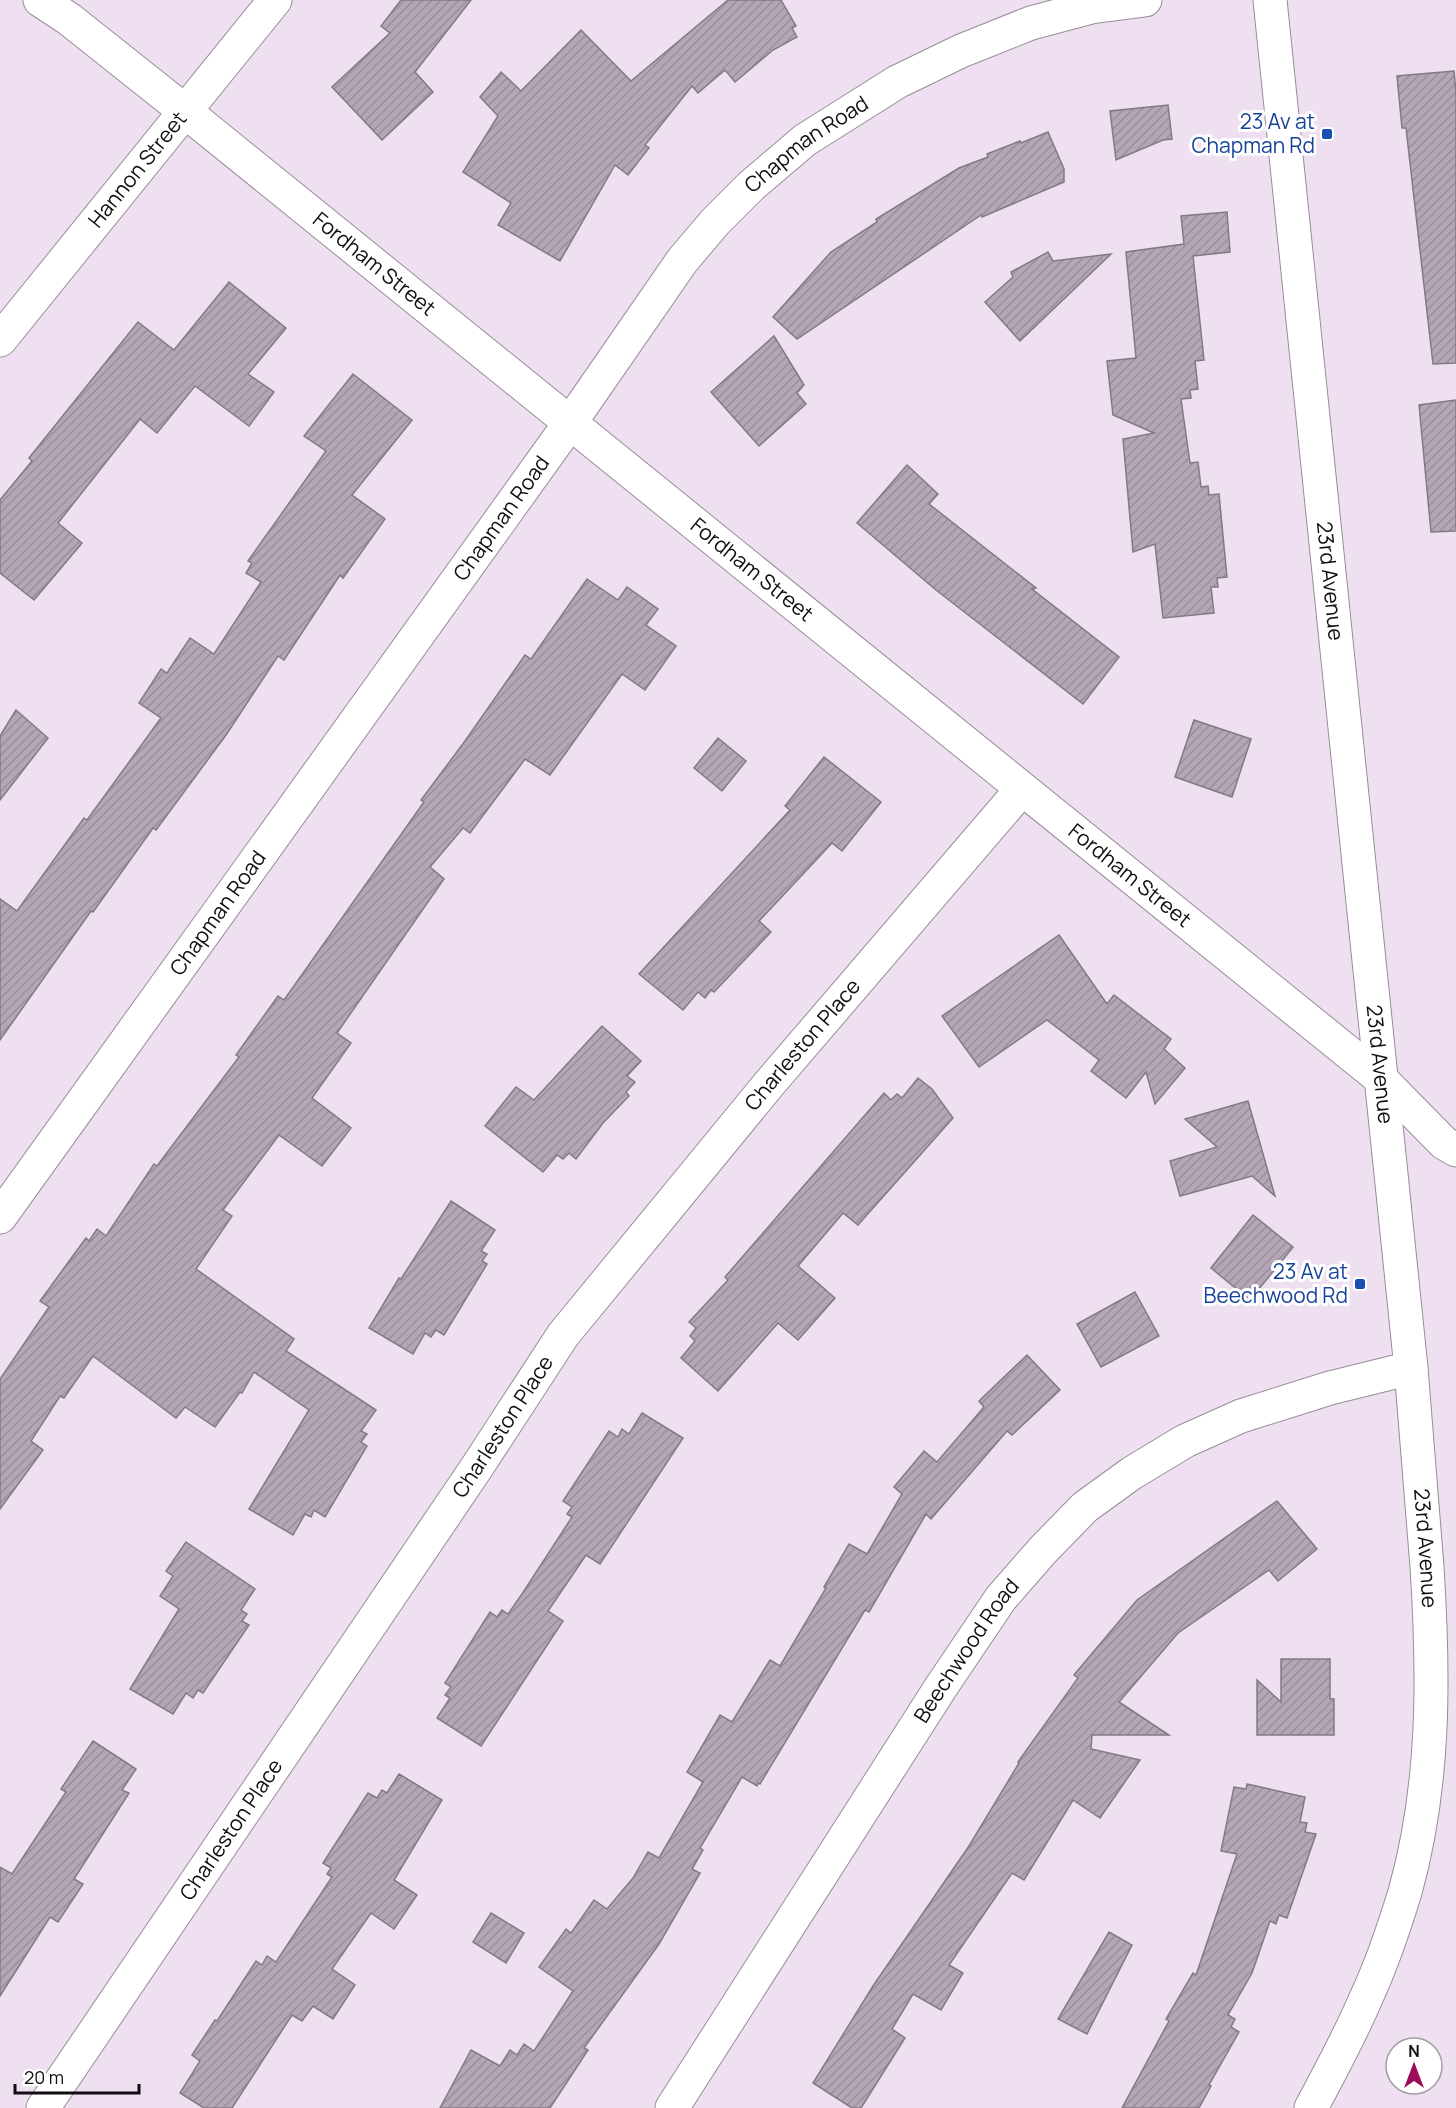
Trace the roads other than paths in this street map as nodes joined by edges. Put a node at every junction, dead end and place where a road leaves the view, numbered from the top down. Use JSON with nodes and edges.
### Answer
{"nodes":[{"id":1,"x":40,"y":0,"type":"edge"},
{"id":2,"x":275,"y":0,"type":"edge"},
{"id":3,"x":1145,"y":0,"type":"edge"},
{"id":4,"x":1270,"y":0,"type":"edge"},
{"id":5,"x":186,"y":112,"type":"junction"},
{"id":6,"x":0,"y":340,"type":"edge"},
{"id":7,"x":570,"y":423,"type":"junction"},
{"id":8,"x":1022,"y":789,"type":"junction"},
{"id":9,"x":1381,"y":1079,"type":"junction"},
{"id":10,"x":1456,"y":1150,"type":"edge"},
{"id":11,"x":0,"y":1217,"type":"edge"},
{"id":12,"x":1411,"y":1368,"type":"junction"},
{"id":13,"x":44,"y":2108,"type":"edge"},
{"id":14,"x":672,"y":2108,"type":"edge"},
{"id":15,"x":1311,"y":2108,"type":"edge"}],
"edges":[{"from":1,"to":5,"type":"street","name":"Fordham Street"},
{"from":2,"to":5,"type":"street","name":"Hannon Street"},
{"from":3,"to":7,"type":"street","name":"Chapman Road"},
{"from":4,"to":9,"type":"street","name":"23rd Avenue"},
{"from":5,"to":6,"type":"street","name":"Hannon Street"},
{"from":5,"to":7,"type":"street","name":"Fordham Street"},
{"from":7,"to":8,"type":"street","name":"Fordham Street"},
{"from":7,"to":11,"type":"street","name":"Chapman Road"},
{"from":8,"to":9,"type":"street","name":"Fordham Street"},
{"from":8,"to":13,"type":"street","name":"Charleston Place"},
{"from":9,"to":10,"type":"street","name":"Fordham Street"},
{"from":9,"to":12,"type":"street","name":"23rd Avenue"},
{"from":12,"to":14,"type":"street","name":"Beechwood Road"},
{"from":12,"to":15,"type":"street","name":"23rd Avenue"}]}
